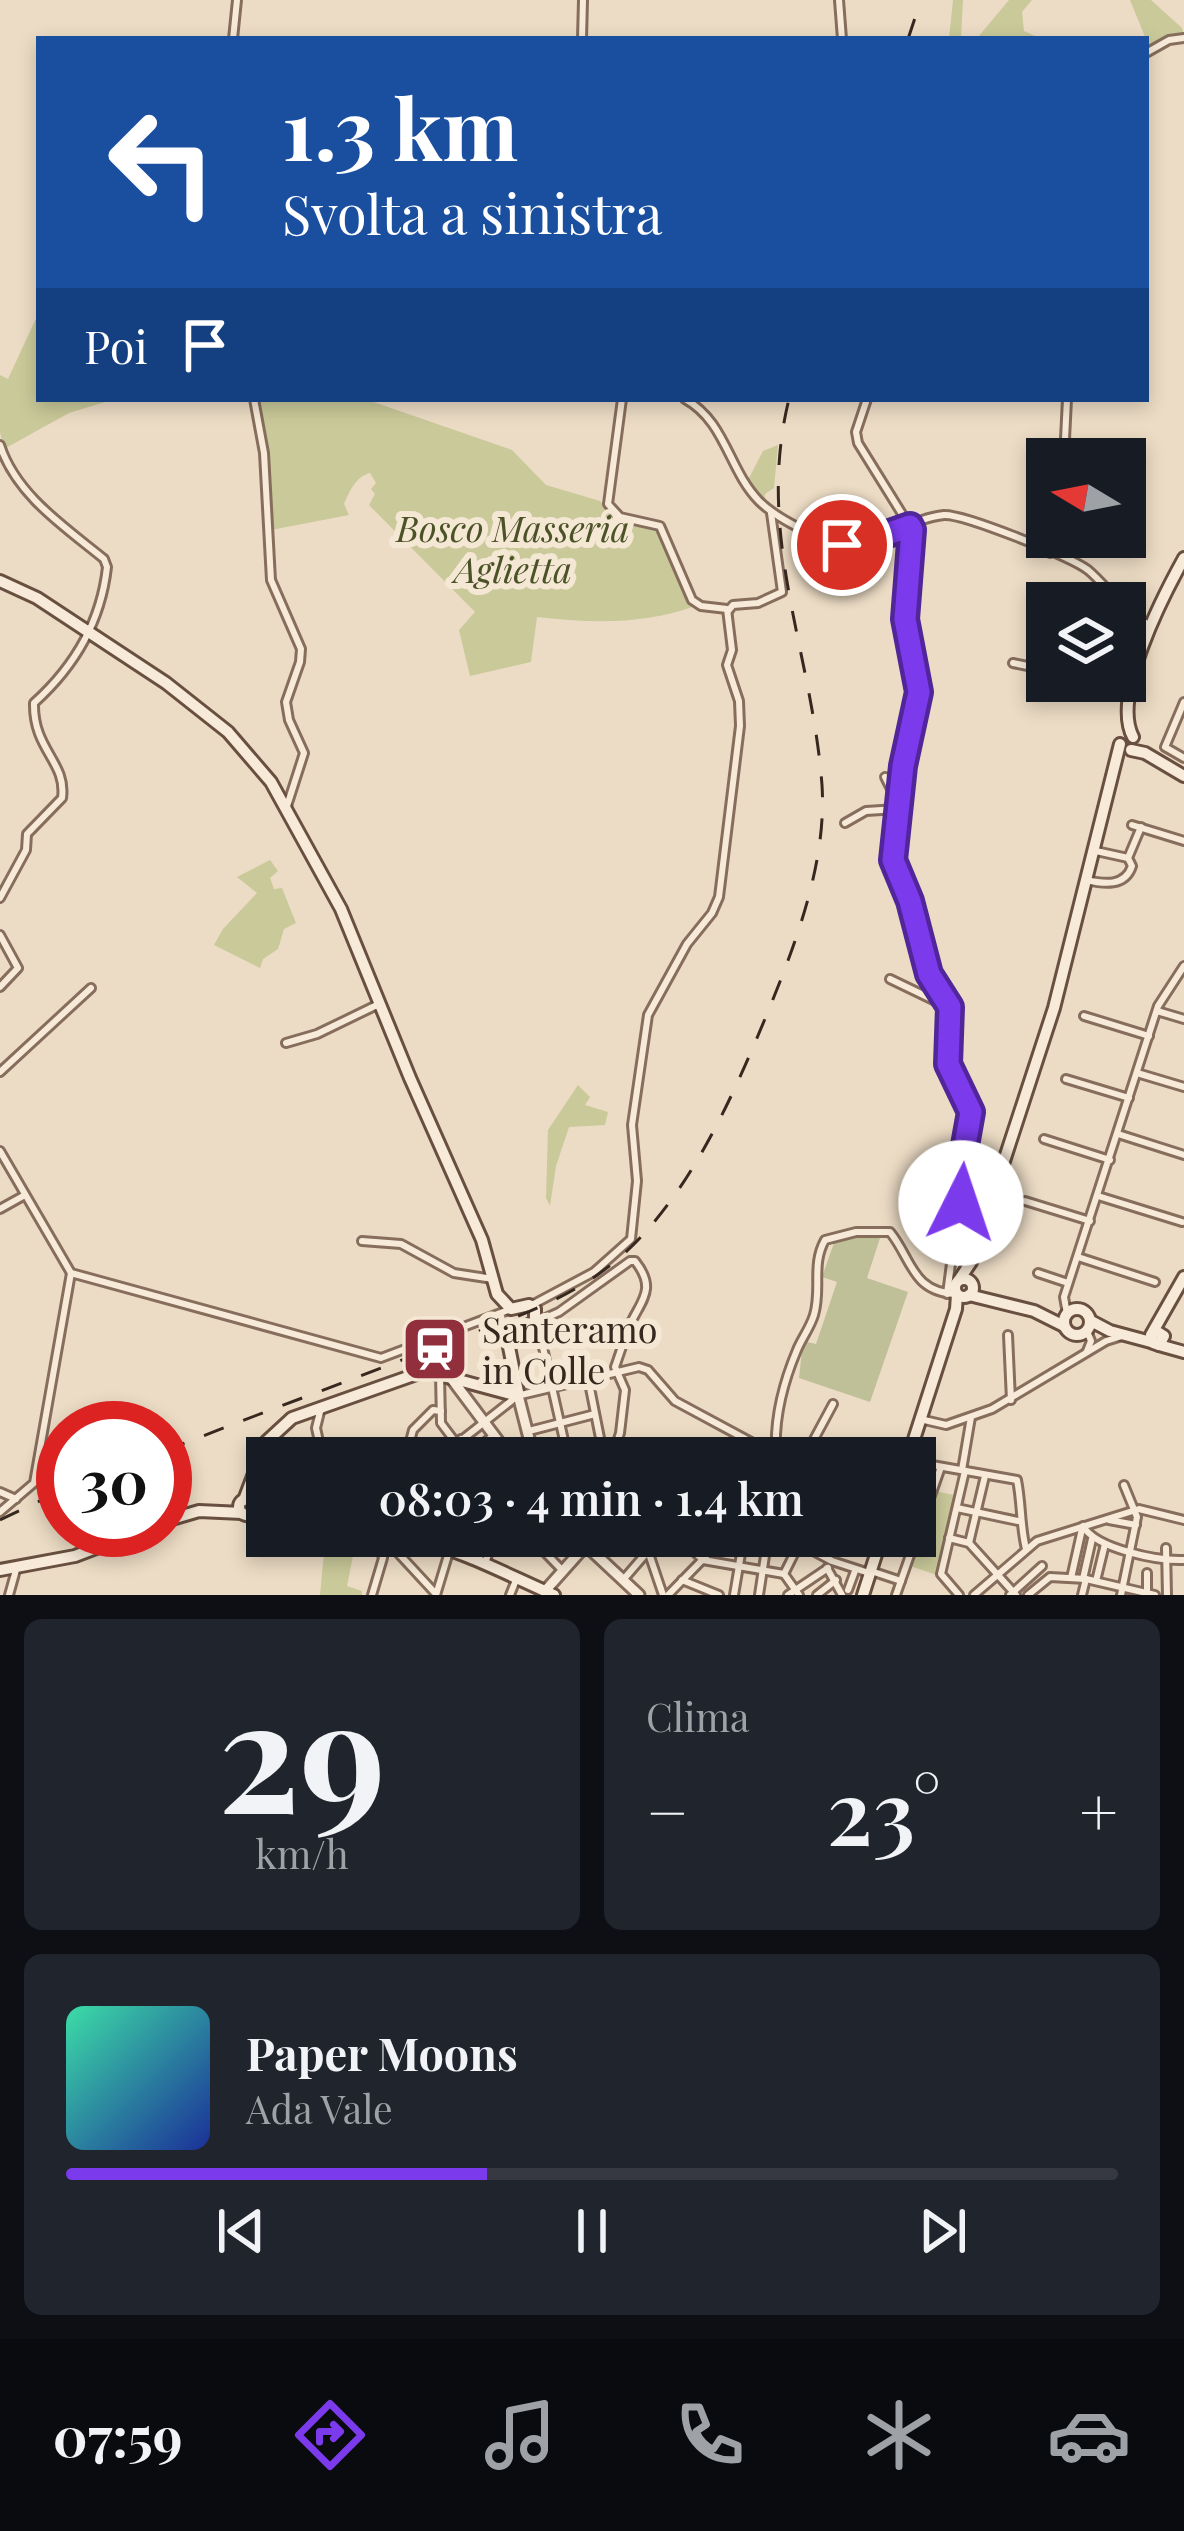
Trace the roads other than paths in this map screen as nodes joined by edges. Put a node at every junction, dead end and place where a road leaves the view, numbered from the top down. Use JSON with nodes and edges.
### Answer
{"nodes":[{"id":1,"x":237,"y":0,"type":"edge"},
{"id":2,"x":583,"y":0,"type":"edge"},
{"id":3,"x":838,"y":0,"type":"edge"},
{"id":4,"x":232,"y":36,"type":"edge"},
{"id":5,"x":582,"y":36,"type":"edge"},
{"id":6,"x":842,"y":36,"type":"edge"},
{"id":7,"x":1184,"y":38,"type":"edge"},
{"id":8,"x":1149,"y":51,"type":"edge"},
{"id":9,"x":255,"y":402,"type":"edge"},
{"id":10,"x":622,"y":402,"type":"edge"},
{"id":11,"x":689,"y":402,"type":"edge"},
{"id":12,"x":866,"y":402,"type":"edge"},
{"id":13,"x":1067,"y":402,"type":"edge"},
{"id":14,"x":1065,"y":438,"type":"edge"},
{"id":15,"x":0,"y":445,"type":"edge"},
{"id":16,"x":772,"y":511,"type":"junction"},
{"id":17,"x":910,"y":526,"type":"junction"},
{"id":18,"x":1026,"y":543,"type":"edge"},
{"id":19,"x":1061,"y":558,"type":"edge"},
{"id":20,"x":1184,"y":558,"type":"edge"},
{"id":21,"x":0,"y":581,"type":"edge"},
{"id":22,"x":1100,"y":582,"type":"edge"},
{"id":23,"x":728,"y":611,"type":"junction"},
{"id":24,"x":1148,"y":625,"type":"joint"},
{"id":25,"x":1146,"y":633,"type":"edge"},
{"id":26,"x":89,"y":634,"type":"junction"},
{"id":27,"x":1013,"y":663,"type":"dead end"},
{"id":28,"x":1026,"y":666,"type":"edge"},
{"id":29,"x":1184,"y":701,"type":"edge"},
{"id":30,"x":1130,"y":702,"type":"edge"},
{"id":31,"x":1128,"y":743,"type":"junction"},
{"id":32,"x":1184,"y":758,"type":"edge"},
{"id":33,"x":1184,"y":771,"type":"edge"},
{"id":34,"x":885,"y":777,"type":"dead end"},
{"id":35,"x":286,"y":806,"type":"junction"},
{"id":36,"x":898,"y":806,"type":"junction"},
{"id":37,"x":845,"y":823,"type":"dead end"},
{"id":38,"x":1184,"y":841,"type":"edge"},
{"id":39,"x":1093,"y":850,"type":"junction"},
{"id":40,"x":1128,"y":858,"type":"junction"},
{"id":41,"x":1086,"y":880,"type":"junction"},
{"id":42,"x":0,"y":898,"type":"edge"},
{"id":43,"x":0,"y":935,"type":"edge"},
{"id":44,"x":1183,"y":971,"type":"edge"},
{"id":45,"x":890,"y":979,"type":"dead end"},
{"id":46,"x":0,"y":987,"type":"edge"},
{"id":47,"x":91,"y":988,"type":"dead end"},
{"id":48,"x":380,"y":1004,"type":"junction"},
{"id":49,"x":950,"y":1007,"type":"junction"},
{"id":50,"x":1156,"y":1011,"type":"junction"},
{"id":51,"x":1084,"y":1016,"type":"dead end"},
{"id":52,"x":1184,"y":1019,"type":"edge"},
{"id":53,"x":1149,"y":1036,"type":"junction"},
{"id":54,"x":286,"y":1042,"type":"dead end"},
{"id":55,"x":0,"y":1072,"type":"edge"},
{"id":56,"x":1137,"y":1072,"type":"junction"},
{"id":57,"x":1066,"y":1079,"type":"dead end"},
{"id":58,"x":1184,"y":1087,"type":"edge"},
{"id":59,"x":1129,"y":1098,"type":"junction"},
{"id":60,"x":1118,"y":1134,"type":"junction"},
{"id":61,"x":1044,"y":1139,"type":"dead end"},
{"id":62,"x":0,"y":1151,"type":"edge"},
{"id":63,"x":1184,"y":1155,"type":"edge"},
{"id":64,"x":1110,"y":1160,"type":"junction"},
{"id":65,"x":25,"y":1196,"type":"junction"},
{"id":66,"x":1098,"y":1196,"type":"junction"},
{"id":67,"x":1025,"y":1201,"type":"dead end"},
{"id":68,"x":0,"y":1209,"type":"edge"},
{"id":69,"x":1090,"y":1221,"type":"junction"},
{"id":70,"x":1182,"y":1222,"type":"edge"},
{"id":71,"x":362,"y":1241,"type":"dead end"},
{"id":72,"x":1078,"y":1257,"type":"junction"},
{"id":73,"x":71,"y":1273,"type":"junction"},
{"id":74,"x":1037,"y":1273,"type":"dead end"},
{"id":75,"x":1184,"y":1280,"type":"edge"},
{"id":76,"x":1154,"y":1282,"type":"dead end"},
{"id":77,"x":495,"y":1286,"type":"junction"},
{"id":78,"x":1067,"y":1290,"type":"junction"},
{"id":79,"x":957,"y":1292,"type":"junction"},
{"id":80,"x":532,"y":1306,"type":"junction"},
{"id":81,"x":505,"y":1313,"type":"junction"},
{"id":82,"x":1065,"y":1316,"type":"junction"},
{"id":83,"x":537,"y":1321,"type":"junction"},
{"id":84,"x":1087,"y":1332,"type":"junction"},
{"id":85,"x":1008,"y":1335,"type":"dead end"},
{"id":86,"x":1124,"y":1336,"type":"junction"},
{"id":87,"x":1158,"y":1337,"type":"junction"},
{"id":88,"x":1184,"y":1352,"type":"edge"},
{"id":89,"x":1085,"y":1354,"type":"junction"},
{"id":90,"x":442,"y":1371,"type":"junction"},
{"id":91,"x":615,"y":1371,"type":"junction"},
{"id":92,"x":588,"y":1378,"type":"junction"},
{"id":93,"x":554,"y":1388,"type":"junction"},
{"id":94,"x":518,"y":1396,"type":"junction"},
{"id":95,"x":1011,"y":1400,"type":"junction"},
{"id":96,"x":833,"y":1404,"type":"dead end"},
{"id":97,"x":321,"y":1408,"type":"junction"},
{"id":98,"x":441,"y":1411,"type":"junction"},
{"id":99,"x":595,"y":1414,"type":"junction"},
{"id":100,"x":971,"y":1417,"type":"junction"},
{"id":101,"x":920,"y":1419,"type":"junction"},
{"id":102,"x":484,"y":1422,"type":"junction"},
{"id":103,"x":560,"y":1422,"type":"junction"},
{"id":104,"x":527,"y":1431,"type":"junction"},
{"id":105,"x":494,"y":1435,"type":"edge"},
{"id":106,"x":269,"y":1437,"type":"edge"},
{"id":107,"x":318,"y":1437,"type":"edge"},
{"id":108,"x":410,"y":1437,"type":"edge"},
{"id":109,"x":455,"y":1437,"type":"edge"},
{"id":110,"x":464,"y":1437,"type":"edge"},
{"id":111,"x":529,"y":1437,"type":"edge"},
{"id":112,"x":562,"y":1437,"type":"edge"},
{"id":113,"x":600,"y":1437,"type":"edge"},
{"id":114,"x":617,"y":1437,"type":"edge"},
{"id":115,"x":743,"y":1437,"type":"edge"},
{"id":116,"x":780,"y":1437,"type":"edge"},
{"id":117,"x":815,"y":1437,"type":"edge"},
{"id":118,"x":916,"y":1437,"type":"edge"},
{"id":119,"x":936,"y":1466,"type":"edge"},
{"id":120,"x":941,"y":1467,"type":"junction"},
{"id":121,"x":963,"y":1471,"type":"junction"},
{"id":122,"x":986,"y":1475,"type":"junction"},
{"id":123,"x":936,"y":1480,"type":"edge"},
{"id":124,"x":1124,"y":1485,"type":"dead end"},
{"id":125,"x":0,"y":1492,"type":"edge"},
{"id":126,"x":16,"y":1499,"type":"junction"},
{"id":127,"x":246,"y":1507,"type":"edge"},
{"id":128,"x":957,"y":1508,"type":"junction"},
{"id":129,"x":1134,"y":1510,"type":"junction"},
{"id":130,"x":0,"y":1512,"type":"edge"},
{"id":131,"x":192,"y":1512,"type":"edge"},
{"id":132,"x":977,"y":1512,"type":"junction"},
{"id":133,"x":1106,"y":1519,"type":"junction"},
{"id":134,"x":1184,"y":1520,"type":"edge"},
{"id":135,"x":1019,"y":1522,"type":"junction"},
{"id":136,"x":1136,"y":1525,"type":"junction"},
{"id":137,"x":1083,"y":1526,"type":"junction"},
{"id":138,"x":950,"y":1538,"type":"junction"},
{"id":139,"x":1092,"y":1539,"type":"junction"},
{"id":140,"x":969,"y":1543,"type":"junction"},
{"id":141,"x":1105,"y":1544,"type":"junction"},
{"id":142,"x":1166,"y":1548,"type":"dead end"},
{"id":143,"x":1026,"y":1549,"type":"junction"},
{"id":144,"x":1131,"y":1550,"type":"junction"},
{"id":145,"x":70,"y":1557,"type":"edge"},
{"id":146,"x":383,"y":1557,"type":"edge"},
{"id":147,"x":398,"y":1557,"type":"edge"},
{"id":148,"x":447,"y":1557,"type":"edge"},
{"id":149,"x":461,"y":1557,"type":"edge"},
{"id":150,"x":487,"y":1557,"type":"edge"},
{"id":151,"x":550,"y":1557,"type":"edge"},
{"id":152,"x":574,"y":1557,"type":"edge"},
{"id":153,"x":597,"y":1557,"type":"edge"},
{"id":154,"x":644,"y":1557,"type":"edge"},
{"id":155,"x":650,"y":1557,"type":"edge"},
{"id":156,"x":700,"y":1557,"type":"edge"},
{"id":157,"x":706,"y":1557,"type":"edge"},
{"id":158,"x":740,"y":1557,"type":"edge"},
{"id":159,"x":764,"y":1557,"type":"edge"},
{"id":160,"x":792,"y":1557,"type":"edge"},
{"id":161,"x":833,"y":1557,"type":"edge"},
{"id":162,"x":908,"y":1557,"type":"edge"},
{"id":163,"x":825,"y":1558,"type":"junction"},
{"id":164,"x":703,"y":1560,"type":"junction"},
{"id":165,"x":1166,"y":1560,"type":"junction"},
{"id":166,"x":1184,"y":1560,"type":"edge"},
{"id":167,"x":483,"y":1566,"type":"junction"},
{"id":168,"x":739,"y":1566,"type":"junction"},
{"id":169,"x":1042,"y":1566,"type":"dead end"},
{"id":170,"x":16,"y":1567,"type":"junction"},
{"id":171,"x":856,"y":1569,"type":"junction"},
{"id":172,"x":0,"y":1570,"type":"edge"},
{"id":173,"x":562,"y":1570,"type":"junction"},
{"id":174,"x":761,"y":1570,"type":"junction"},
{"id":175,"x":1148,"y":1573,"type":"dead end"},
{"id":176,"x":784,"y":1574,"type":"junction"},
{"id":177,"x":998,"y":1574,"type":"junction"},
{"id":178,"x":1071,"y":1578,"type":"junction"},
{"id":179,"x":1084,"y":1579,"type":"junction"},
{"id":180,"x":516,"y":1580,"type":"junction"},
{"id":181,"x":682,"y":1580,"type":"junction"},
{"id":182,"x":836,"y":1580,"type":"junction"},
{"id":183,"x":901,"y":1581,"type":"junction"},
{"id":184,"x":1042,"y":1581,"type":"junction"},
{"id":185,"x":1096,"y":1581,"type":"junction"},
{"id":186,"x":868,"y":1585,"type":"edge"},
{"id":187,"x":950,"y":1585,"type":"junction"},
{"id":188,"x":625,"y":1587,"type":"edge"},
{"id":189,"x":847,"y":1589,"type":"edge"},
{"id":190,"x":1122,"y":1592,"type":"edge"},
{"id":191,"x":549,"y":1593,"type":"edge"},
{"id":192,"x":794,"y":1593,"type":"edge"},
{"id":193,"x":436,"y":1594,"type":"edge"},
{"id":194,"x":1014,"y":1594,"type":"edge"},
{"id":195,"x":10,"y":1595,"type":"edge"},
{"id":196,"x":372,"y":1595,"type":"edge"},
{"id":197,"x":510,"y":1595,"type":"edge"},
{"id":198,"x":639,"y":1595,"type":"edge"},
{"id":199,"x":666,"y":1595,"type":"edge"},
{"id":200,"x":719,"y":1595,"type":"edge"},
{"id":201,"x":734,"y":1595,"type":"edge"},
{"id":202,"x":759,"y":1595,"type":"edge"},
{"id":203,"x":817,"y":1595,"type":"edge"},
{"id":204,"x":896,"y":1595,"type":"edge"},
{"id":205,"x":942,"y":1595,"type":"edge"},
{"id":206,"x":959,"y":1595,"type":"edge"},
{"id":207,"x":974,"y":1595,"type":"edge"},
{"id":208,"x":1028,"y":1595,"type":"edge"},
{"id":209,"x":1040,"y":1595,"type":"edge"},
{"id":210,"x":1082,"y":1595,"type":"edge"},
{"id":211,"x":1149,"y":1595,"type":"edge"},
{"id":212,"x":1167,"y":1595,"type":"edge"}],
"edges":[{"from":1,"to":4,"type":"street"},
{"from":2,"to":5,"type":"street"},
{"from":3,"to":6,"type":"street"},
{"from":7,"to":8,"type":"street"},
{"from":9,"to":35,"type":"street"},
{"from":10,"to":23,"type":"street"},
{"from":11,"to":16,"type":"street"},
{"from":12,"to":17,"type":"street"},
{"from":13,"to":14,"type":"street"},
{"from":15,"to":26,"type":"street"},
{"from":16,"to":17,"type":"street"},
{"from":16,"to":23,"type":"street"},
{"from":17,"to":18,"type":"street"},
{"from":17,"to":36,"type":"street"},
{"from":19,"to":22,"type":"street"},
{"from":20,"to":24,"type":"main road"},
{"from":21,"to":26,"type":"main road"},
{"from":23,"to":80,"type":"street"},
{"from":24,"to":25,"type":"main road"},
{"from":26,"to":35,"type":"main road"},
{"from":26,"to":42,"type":"street"},
{"from":27,"to":28,"type":"street"},
{"from":29,"to":32,"type":"street"},
{"from":30,"to":31,"type":"main road"},
{"from":31,"to":33,"type":"main road"},
{"from":31,"to":39,"type":"main road"},
{"from":34,"to":36,"type":"street"},
{"from":35,"to":48,"type":"main road"},
{"from":36,"to":37,"type":"street"},
{"from":36,"to":49,"type":"street"},
{"from":38,"to":40,"type":"street"},
{"from":39,"to":40,"type":"street"},
{"from":39,"to":41,"type":"main road"},
{"from":40,"to":41,"type":"street"},
{"from":41,"to":79,"type":"main road"},
{"from":43,"to":46,"type":"street"},
{"from":44,"to":50,"type":"street"},
{"from":45,"to":49,"type":"street"},
{"from":47,"to":55,"type":"street"},
{"from":48,"to":54,"type":"street"},
{"from":48,"to":77,"type":"main road"},
{"from":49,"to":79,"type":"street"},
{"from":50,"to":52,"type":"street"},
{"from":50,"to":53,"type":"street"},
{"from":51,"to":53,"type":"street"},
{"from":53,"to":56,"type":"street"},
{"from":56,"to":58,"type":"street"},
{"from":56,"to":59,"type":"street"},
{"from":57,"to":59,"type":"street"},
{"from":59,"to":60,"type":"street"},
{"from":60,"to":63,"type":"street"},
{"from":60,"to":64,"type":"street"},
{"from":61,"to":64,"type":"street"},
{"from":62,"to":65,"type":"street"},
{"from":64,"to":66,"type":"street"},
{"from":65,"to":68,"type":"street"},
{"from":65,"to":73,"type":"street"},
{"from":66,"to":69,"type":"street"},
{"from":66,"to":70,"type":"street"},
{"from":67,"to":69,"type":"street"},
{"from":69,"to":72,"type":"street"},
{"from":71,"to":77,"type":"street"},
{"from":72,"to":76,"type":"street"},
{"from":72,"to":78,"type":"street"},
{"from":73,"to":81,"type":"street"},
{"from":73,"to":126,"type":"street"},
{"from":74,"to":78,"type":"street"},
{"from":75,"to":87,"type":"main road"},
{"from":77,"to":81,"type":"main road"},
{"from":78,"to":82,"type":"street"},
{"from":78,"to":82,"type":"street"},
{"from":79,"to":82,"type":"main road"},
{"from":79,"to":101,"type":"main road"},
{"from":79,"to":116,"type":"street"},
{"from":80,"to":81,"type":"main road"},
{"from":80,"to":83,"type":"main road"},
{"from":82,"to":84,"type":"main road"},
{"from":82,"to":84,"type":"main road"},
{"from":83,"to":91,"type":"street"},
{"from":83,"to":93,"type":"street"},
{"from":83,"to":94,"type":"main road"},
{"from":84,"to":86,"type":"main road"},
{"from":84,"to":89,"type":"street"},
{"from":85,"to":95,"type":"street"},
{"from":86,"to":87,"type":"main road"},
{"from":86,"to":89,"type":"street"},
{"from":87,"to":88,"type":"main road"},
{"from":89,"to":95,"type":"street"},
{"from":90,"to":94,"type":"main road"},
{"from":90,"to":97,"type":"main road"},
{"from":90,"to":98,"type":"street"},
{"from":90,"to":102,"type":"street"},
{"from":91,"to":92,"type":"street"},
{"from":91,"to":114,"type":"street"},
{"from":91,"to":115,"type":"street"},
{"from":92,"to":93,"type":"street"},
{"from":92,"to":99,"type":"street"},
{"from":93,"to":94,"type":"street"},
{"from":93,"to":103,"type":"street"},
{"from":94,"to":102,"type":"street"},
{"from":94,"to":104,"type":"street"},
{"from":95,"to":100,"type":"street"},
{"from":96,"to":117,"type":"street"},
{"from":97,"to":106,"type":"main road"},
{"from":97,"to":107,"type":"street"},
{"from":98,"to":108,"type":"street"},
{"from":98,"to":109,"type":"street"},
{"from":99,"to":103,"type":"street"},
{"from":99,"to":113,"type":"street"},
{"from":100,"to":101,"type":"street"},
{"from":100,"to":121,"type":"street"},
{"from":101,"to":118,"type":"main road"},
{"from":102,"to":105,"type":"street"},
{"from":102,"to":110,"type":"street"},
{"from":103,"to":104,"type":"street"},
{"from":103,"to":112,"type":"street"},
{"from":104,"to":111,"type":"street"},
{"from":119,"to":120,"type":"street"},
{"from":120,"to":121,"type":"street"},
{"from":120,"to":123,"type":"street"},
{"from":121,"to":122,"type":"street"},
{"from":121,"to":128,"type":"street"},
{"from":122,"to":132,"type":"street"},
{"from":122,"to":135,"type":"street"},
{"from":124,"to":129,"type":"street"},
{"from":125,"to":126,"type":"street"},
{"from":126,"to":130,"type":"street"},
{"from":127,"to":131,"type":"main road"},
{"from":128,"to":132,"type":"street"},
{"from":128,"to":138,"type":"street"},
{"from":129,"to":133,"type":"street"},
{"from":129,"to":134,"type":"street"},
{"from":129,"to":136,"type":"street"},
{"from":132,"to":135,"type":"street"},
{"from":132,"to":140,"type":"street"},
{"from":133,"to":136,"type":"street"},
{"from":133,"to":137,"type":"street"},
{"from":135,"to":143,"type":"street"},
{"from":136,"to":144,"type":"street"},
{"from":137,"to":139,"type":"street"},
{"from":137,"to":143,"type":"street"},
{"from":137,"to":178,"type":"street"},
{"from":138,"to":140,"type":"street"},
{"from":138,"to":187,"type":"street"},
{"from":139,"to":141,"type":"street"},
{"from":139,"to":179,"type":"street"},
{"from":140,"to":177,"type":"street"},
{"from":141,"to":144,"type":"street"},
{"from":141,"to":185,"type":"street"},
{"from":142,"to":165,"type":"street"},
{"from":143,"to":177,"type":"street"},
{"from":144,"to":165,"type":"street"},
{"from":144,"to":190,"type":"street"},
{"from":145,"to":170,"type":"main road"},
{"from":146,"to":196,"type":"street"},
{"from":147,"to":193,"type":"street"},
{"from":148,"to":193,"type":"street"},
{"from":149,"to":167,"type":"main road"},
{"from":150,"to":167,"type":"street"},
{"from":151,"to":173,"type":"street"},
{"from":152,"to":173,"type":"street"},
{"from":153,"to":188,"type":"street"},
{"from":154,"to":188,"type":"street"},
{"from":155,"to":199,"type":"street"},
{"from":156,"to":164,"type":"street"},
{"from":157,"to":164,"type":"street"},
{"from":158,"to":168,"type":"street"},
{"from":159,"to":174,"type":"street"},
{"from":160,"to":176,"type":"street"},
{"from":161,"to":163,"type":"street"},
{"from":162,"to":183,"type":"street"},
{"from":163,"to":171,"type":"street"},
{"from":163,"to":182,"type":"street"},
{"from":163,"to":192,"type":"street"},
{"from":164,"to":168,"type":"street"},
{"from":164,"to":181,"type":"street"},
{"from":165,"to":166,"type":"street"},
{"from":165,"to":212,"type":"street"},
{"from":167,"to":180,"type":"main road"},
{"from":168,"to":174,"type":"street"},
{"from":168,"to":201,"type":"street"},
{"from":169,"to":194,"type":"street"},
{"from":170,"to":172,"type":"main road"},
{"from":170,"to":195,"type":"street"},
{"from":171,"to":186,"type":"street"},
{"from":171,"to":189,"type":"street"},
{"from":173,"to":191,"type":"street"},
{"from":174,"to":176,"type":"street"},
{"from":174,"to":202,"type":"street"},
{"from":175,"to":211,"type":"street"},
{"from":176,"to":192,"type":"street"},
{"from":177,"to":194,"type":"street"},
{"from":177,"to":207,"type":"street"},
{"from":178,"to":179,"type":"street"},
{"from":178,"to":184,"type":"street"},
{"from":179,"to":185,"type":"street"},
{"from":179,"to":210,"type":"street"},
{"from":180,"to":191,"type":"main road"},
{"from":180,"to":197,"type":"street"},
{"from":181,"to":199,"type":"street"},
{"from":181,"to":200,"type":"street"},
{"from":182,"to":189,"type":"street"},
{"from":182,"to":203,"type":"street"},
{"from":183,"to":186,"type":"street"},
{"from":183,"to":204,"type":"street"},
{"from":184,"to":208,"type":"street"},
{"from":184,"to":209,"type":"street"},
{"from":185,"to":190,"type":"street"},
{"from":186,"to":189,"type":"street"},
{"from":187,"to":205,"type":"street"},
{"from":187,"to":206,"type":"street"},
{"from":188,"to":198,"type":"street"},
{"from":190,"to":211,"type":"street"}]}
